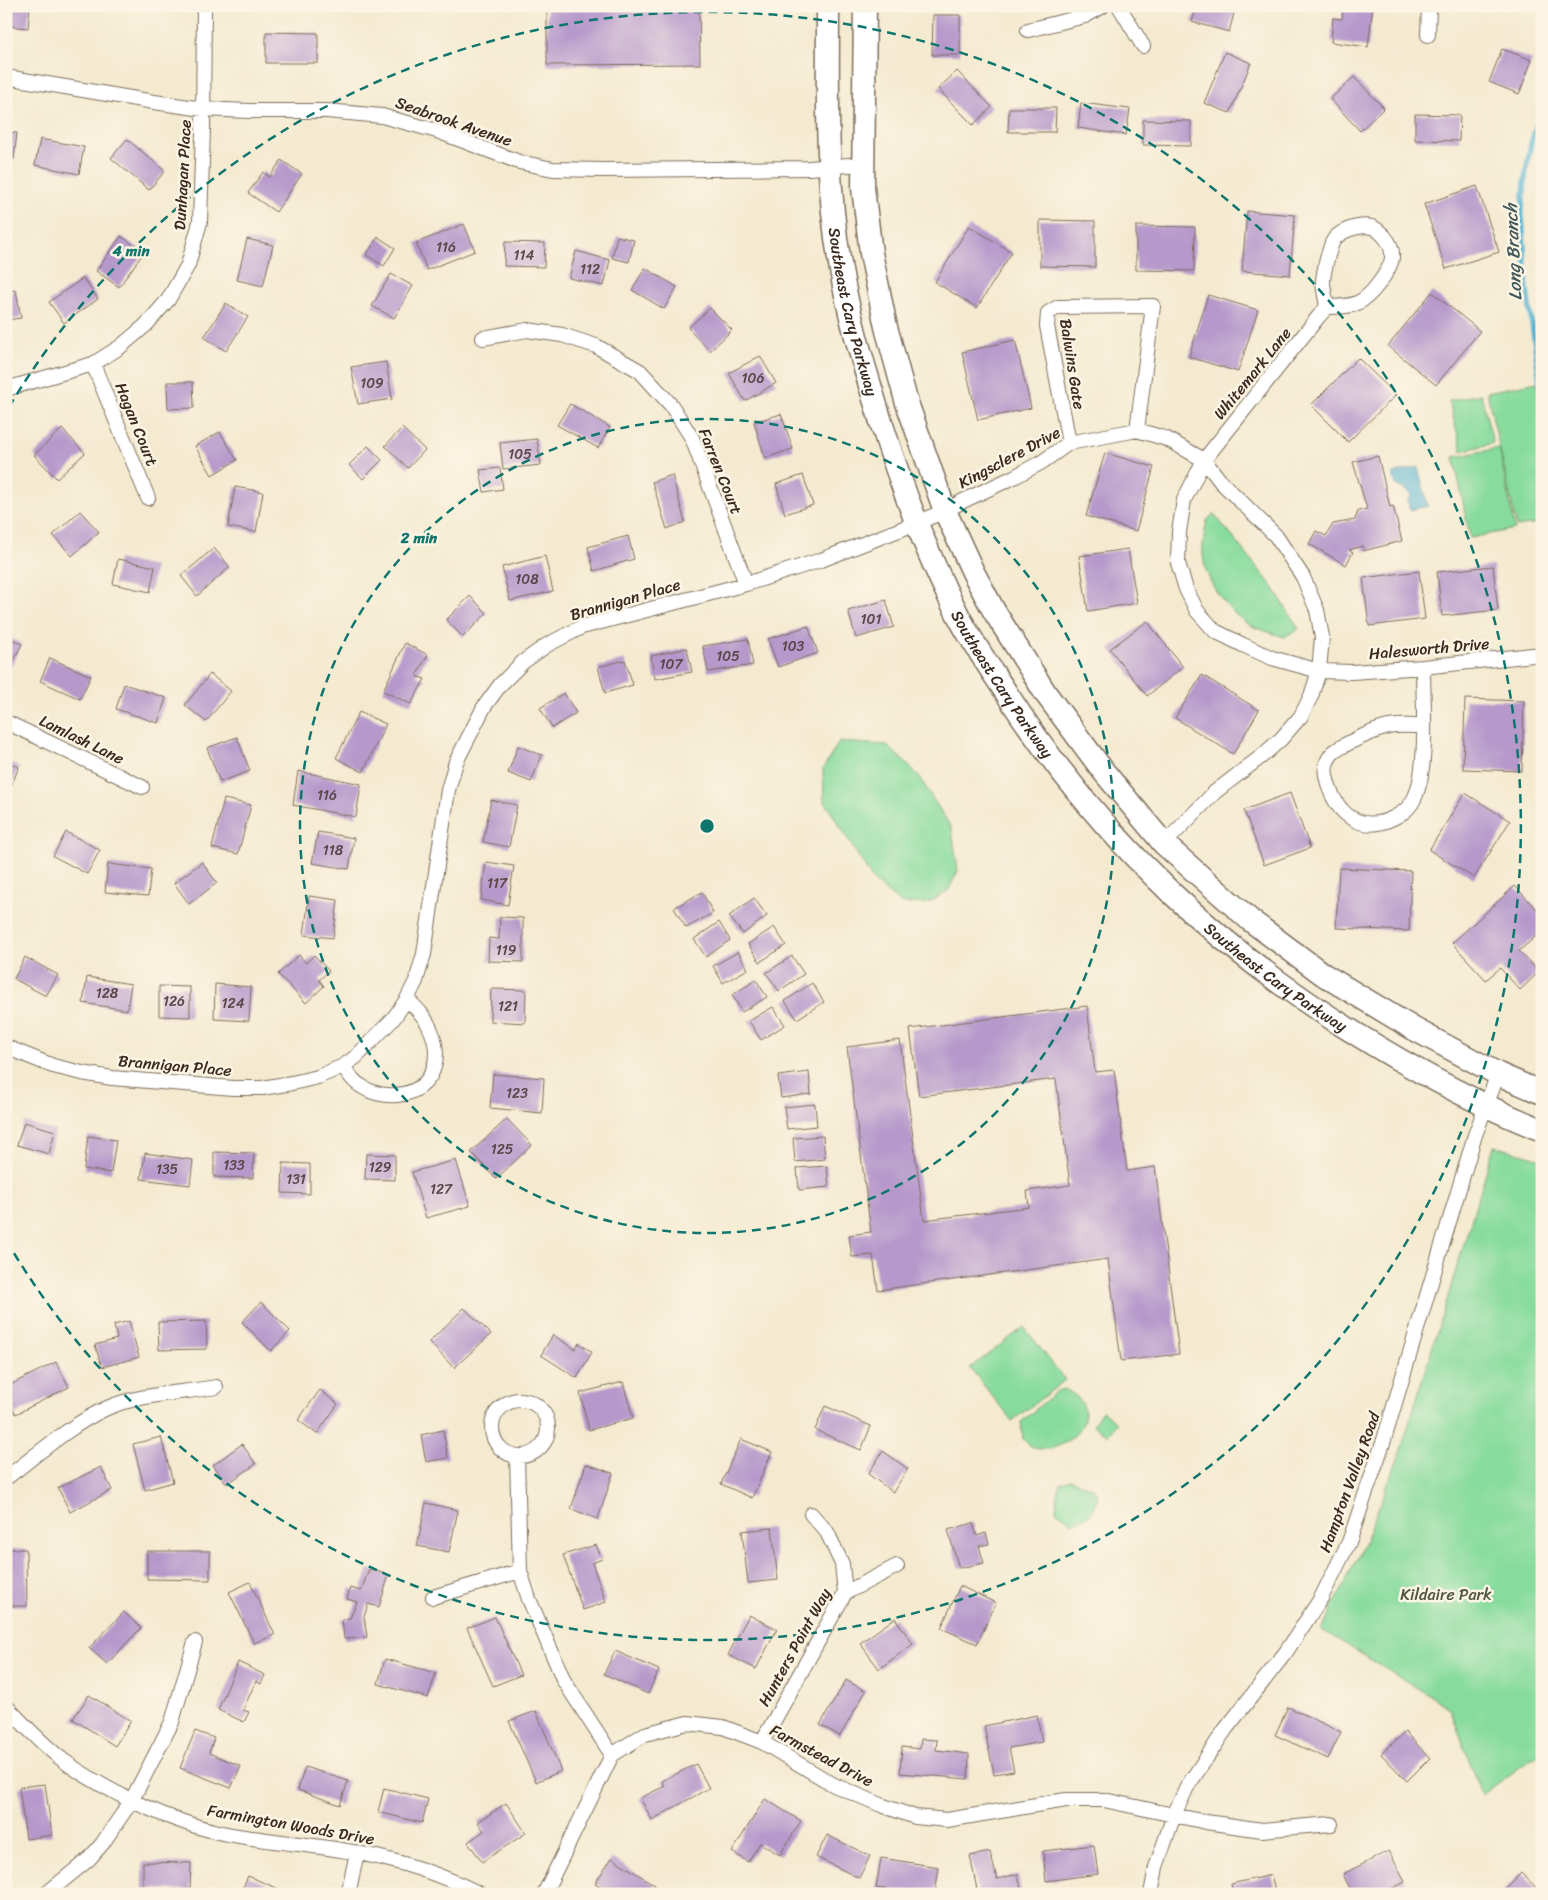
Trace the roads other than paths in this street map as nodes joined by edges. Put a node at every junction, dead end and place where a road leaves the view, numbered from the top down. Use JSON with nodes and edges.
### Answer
{"nodes":[{"id":1,"x":204,"y":6,"type":"edge"},
{"id":2,"x":828,"y":6,"type":"edge"},
{"id":3,"x":865,"y":6,"type":"edge"},
{"id":4,"x":1103,"y":6,"type":"edge"},
{"id":5,"x":1119,"y":6,"type":"edge"},
{"id":6,"x":1429,"y":6,"type":"edge"},
{"id":7,"x":1028,"y":30,"type":"dead end"},
{"id":8,"x":1428,"y":35,"type":"dead end"},
{"id":9,"x":1143,"y":46,"type":"dead end"},
{"id":10,"x":6,"y":77,"type":"edge"},
{"id":11,"x":203,"y":108,"type":"junction"},
{"id":12,"x":862,"y":164,"type":"junction"},
{"id":13,"x":829,"y":167,"type":"junction"},
{"id":14,"x":1327,"y":307,"type":"junction"},
{"id":15,"x":483,"y":338,"type":"dead end"},
{"id":16,"x":93,"y":364,"type":"junction"},
{"id":17,"x":6,"y":390,"type":"edge"},
{"id":18,"x":1137,"y":430,"type":"junction"},
{"id":19,"x":1068,"y":442,"type":"junction"},
{"id":20,"x":1204,"y":460,"type":"junction"},
{"id":21,"x":148,"y":498,"type":"dead end"},
{"id":22,"x":945,"y":512,"type":"junction"},
{"id":23,"x":917,"y":523,"type":"junction"},
{"id":24,"x":746,"y":584,"type":"junction"},
{"id":25,"x":1542,"y":654,"type":"edge"},
{"id":26,"x":1422,"y":667,"type":"junction"},
{"id":27,"x":1319,"y":671,"type":"junction"},
{"id":28,"x":6,"y":722,"type":"edge"},
{"id":29,"x":1423,"y":726,"type":"junction"},
{"id":30,"x":142,"y":787,"type":"dead end"},
{"id":31,"x":1164,"y":844,"type":"junction"},
{"id":32,"x":407,"y":999,"type":"junction"},
{"id":33,"x":6,"y":1047,"type":"edge"},
{"id":34,"x":343,"y":1066,"type":"junction"},
{"id":35,"x":1498,"y":1074,"type":"junction"},
{"id":36,"x":1542,"y":1093,"type":"edge"},
{"id":37,"x":1486,"y":1106,"type":"junction"},
{"id":38,"x":1542,"y":1130,"type":"edge"},
{"id":39,"x":216,"y":1387,"type":"dead end"},
{"id":40,"x":517,"y":1456,"type":"junction"},
{"id":41,"x":6,"y":1478,"type":"edge"},
{"id":42,"x":812,"y":1514,"type":"dead end"},
{"id":43,"x":897,"y":1566,"type":"dead end"},
{"id":44,"x":520,"y":1571,"type":"junction"},
{"id":45,"x":845,"y":1593,"type":"junction"},
{"id":46,"x":432,"y":1597,"type":"dead end"},
{"id":47,"x":195,"y":1642,"type":"dead end"},
{"id":48,"x":6,"y":1706,"type":"edge"},
{"id":49,"x":762,"y":1742,"type":"junction"},
{"id":50,"x":612,"y":1755,"type":"junction"},
{"id":51,"x":132,"y":1800,"type":"junction"},
{"id":52,"x":1174,"y":1814,"type":"junction"},
{"id":53,"x":1331,"y":1824,"type":"dead end"},
{"id":54,"x":356,"y":1853,"type":"junction"},
{"id":55,"x":46,"y":1894,"type":"edge"},
{"id":56,"x":348,"y":1894,"type":"edge"},
{"id":57,"x":480,"y":1894,"type":"edge"},
{"id":58,"x":544,"y":1894,"type":"edge"},
{"id":59,"x":1150,"y":1894,"type":"edge"}],
"edges":[{"from":1,"to":11,"type":"street","name":"Dunhagan Place"},
{"from":2,"to":13,"type":"main road","name":"Southeast Cary Parkway"},
{"from":3,"to":12,"type":"main road","name":"Southeast Cary Parkway"},
{"from":4,"to":7,"type":"street"},
{"from":5,"to":9,"type":"street"},
{"from":6,"to":8,"type":"street"},
{"from":10,"to":11,"type":"street","name":"Seabrook Avenue"},
{"from":11,"to":13,"type":"street","name":"Seabrook Avenue"},
{"from":11,"to":16,"type":"street","name":"Dunhagan Place"},
{"from":12,"to":13,"type":"street","name":"Seabrook Avenue"},
{"from":12,"to":22,"type":"main road","name":"Southeast Cary Parkway"},
{"from":13,"to":23,"type":"main road","name":"Southeast Cary Parkway"},
{"from":14,"to":14,"type":"street"},
{"from":14,"to":20,"type":"street","name":"Whitemark Lane"},
{"from":15,"to":24,"type":"street","name":"Farren Court"},
{"from":16,"to":17,"type":"street","name":"Dunhagan Place"},
{"from":16,"to":21,"type":"street","name":"Hagan Court"},
{"from":18,"to":19,"type":"street","name":"Kingsclere Drive"},
{"from":18,"to":19,"type":"street","name":"Balwins Gate"},
{"from":18,"to":20,"type":"street","name":"Kingsclere Drive"},
{"from":19,"to":22,"type":"street","name":"Kingsclere Drive"},
{"from":20,"to":27,"type":"street","name":"Kingsclere Drive"},
{"from":20,"to":27,"type":"street"},
{"from":22,"to":23,"type":"street","name":"Brannigan Place"},
{"from":22,"to":31,"type":"main road","name":"Southeast Cary Parkway"},
{"from":23,"to":24,"type":"street","name":"Brannigan Place"},
{"from":23,"to":37,"type":"main road","name":"Southeast Cary Parkway"},
{"from":24,"to":32,"type":"street","name":"Brannigan Place"},
{"from":25,"to":26,"type":"street","name":"Halesworth Drive"},
{"from":26,"to":27,"type":"street","name":"Halesworth Drive"},
{"from":26,"to":29,"type":"street"},
{"from":27,"to":31,"type":"street","name":"Kingsclere Drive"},
{"from":28,"to":30,"type":"street","name":"Lamlash Lane"},
{"from":29,"to":29,"type":"street"},
{"from":31,"to":35,"type":"main road","name":"Southeast Cary Parkway"},
{"from":32,"to":34,"type":"street","name":"Brannigan Place"},
{"from":32,"to":34,"type":"street"},
{"from":33,"to":34,"type":"street","name":"Brannigan Place"},
{"from":35,"to":36,"type":"main road","name":"Southeast Cary Parkway"},
{"from":35,"to":37,"type":"street","name":"Hampton Valley Road"},
{"from":37,"to":38,"type":"main road","name":"Southeast Cary Parkway"},
{"from":37,"to":52,"type":"street","name":"Hampton Valley Road"},
{"from":39,"to":41,"type":"street"},
{"from":40,"to":40,"type":"street"},
{"from":40,"to":44,"type":"street"},
{"from":42,"to":45,"type":"street","name":"Hunters Point Way"},
{"from":43,"to":45,"type":"street"},
{"from":44,"to":46,"type":"street"},
{"from":44,"to":50,"type":"street"},
{"from":45,"to":49,"type":"street","name":"Hunters Point Way"},
{"from":47,"to":51,"type":"street"},
{"from":48,"to":51,"type":"street","name":"Farmington Woods Drive"},
{"from":49,"to":50,"type":"street","name":"Farmstead Drive"},
{"from":49,"to":52,"type":"street","name":"Farmstead Drive"},
{"from":50,"to":58,"type":"street"},
{"from":51,"to":54,"type":"street","name":"Farmington Woods Drive"},
{"from":51,"to":55,"type":"street"},
{"from":52,"to":53,"type":"street","name":"Farmstead Drive"},
{"from":52,"to":59,"type":"street","name":"Hampton Valley Road"},
{"from":54,"to":56,"type":"street"},
{"from":54,"to":57,"type":"street","name":"Farmington Woods Drive"}]}
